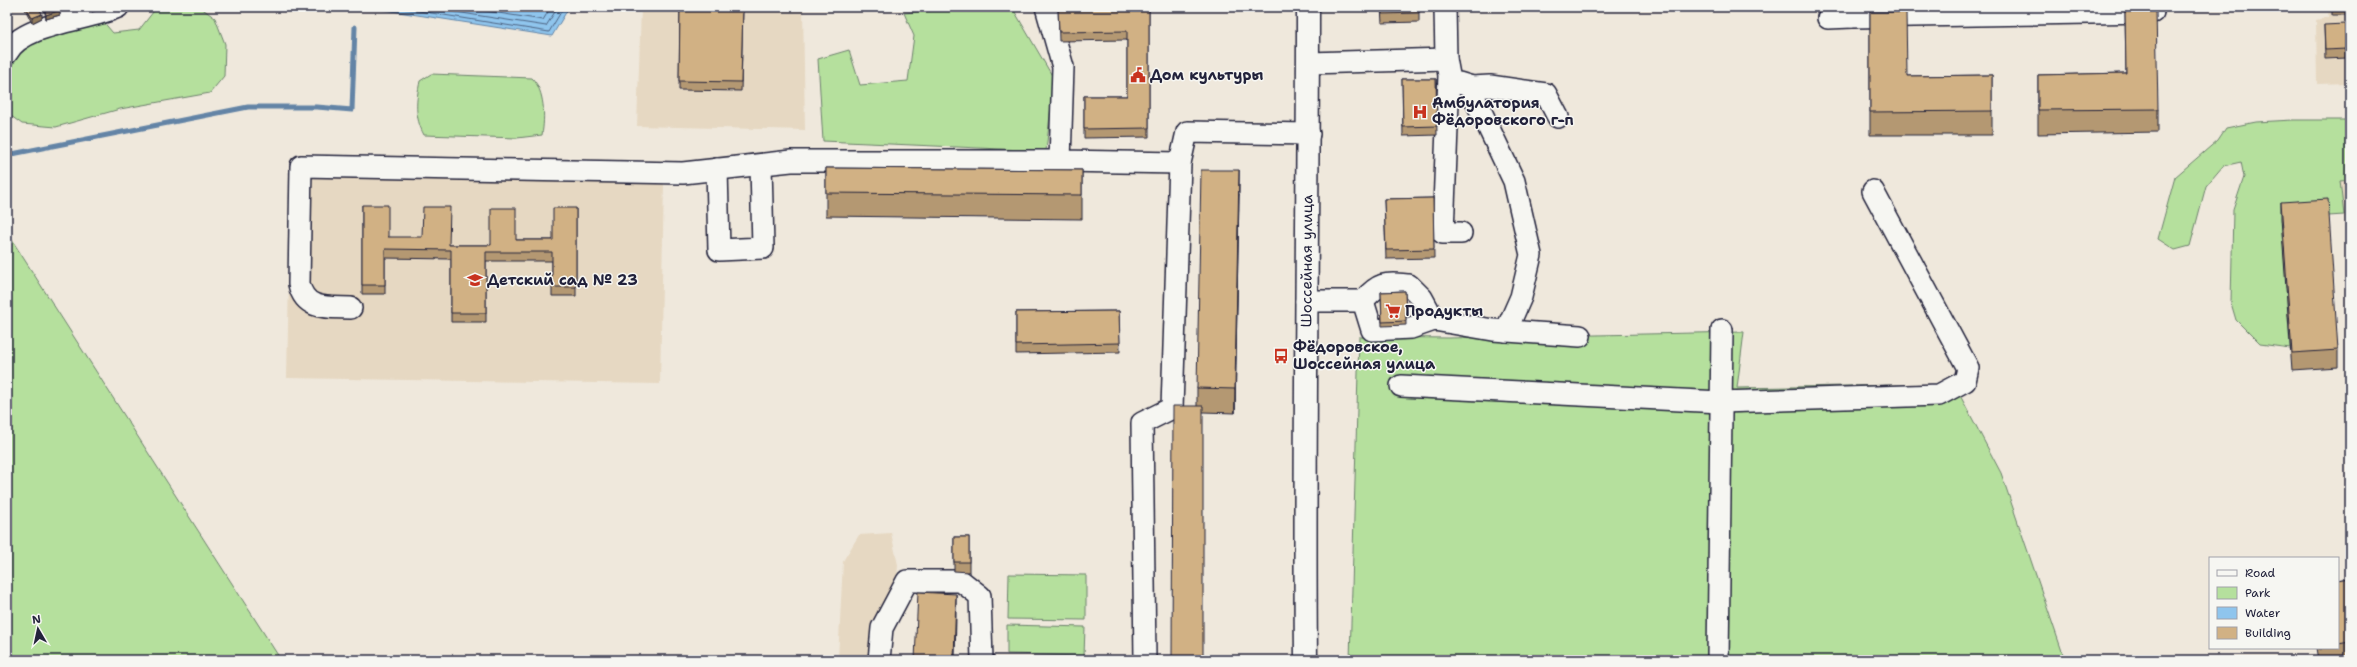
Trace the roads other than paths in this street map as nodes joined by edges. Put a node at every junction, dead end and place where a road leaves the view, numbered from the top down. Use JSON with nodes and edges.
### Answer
{"nodes":[{"id":1,"x":118,"y":7,"type":"edge"},
{"id":2,"x":1046,"y":7,"type":"edge"},
{"id":3,"x":1308,"y":7,"type":"edge"},
{"id":4,"x":1445,"y":7,"type":"edge"},
{"id":5,"x":2052,"y":10,"type":"edge"},
{"id":6,"x":1977,"y":11,"type":"edge"},
{"id":7,"x":1852,"y":12,"type":"edge"},
{"id":8,"x":2154,"y":12,"type":"edge"},
{"id":9,"x":69,"y":14,"type":"edge"},
{"id":10,"x":1828,"y":18,"type":"dead end"},
{"id":11,"x":7,"y":53,"type":"edge"},
{"id":12,"x":1446,"y":59,"type":"junction"},
{"id":13,"x":1309,"y":63,"type":"junction"},
{"id":14,"x":1449,"y":81,"type":"junction"},
{"id":15,"x":1472,"y":87,"type":"junction"},
{"id":16,"x":1558,"y":117,"type":"dead end"},
{"id":17,"x":1309,"y":134,"type":"junction"},
{"id":18,"x":1060,"y":162,"type":"junction"},
{"id":19,"x":1180,"y":163,"type":"junction"},
{"id":20,"x":761,"y":165,"type":"junction"},
{"id":21,"x":717,"y":169,"type":"junction"},
{"id":22,"x":1873,"y":191,"type":"dead end"},
{"id":23,"x":1461,"y":233,"type":"dead end"},
{"id":24,"x":1306,"y":301,"type":"junction"},
{"id":25,"x":1363,"y":302,"type":"junction"},
{"id":26,"x":351,"y":308,"type":"dead end"},
{"id":27,"x":1434,"y":320,"type":"junction"},
{"id":28,"x":1722,"y":330,"type":"dead end"},
{"id":29,"x":1506,"y":331,"type":"junction"},
{"id":30,"x":1580,"y":336,"type":"dead end"},
{"id":31,"x":1401,"y":386,"type":"dead end"},
{"id":32,"x":1721,"y":402,"type":"junction"},
{"id":33,"x":879,"y":660,"type":"edge"},
{"id":34,"x":982,"y":660,"type":"edge"},
{"id":35,"x":1145,"y":660,"type":"edge"},
{"id":36,"x":1306,"y":660,"type":"edge"},
{"id":37,"x":1718,"y":660,"type":"edge"}],
"edges":[{"from":1,"to":9,"type":"lane"},
{"from":2,"to":18,"type":"lane"},
{"from":3,"to":13,"type":"main road","name":"Шоссейная улица"},
{"from":4,"to":12,"type":"lane"},
{"from":5,"to":6,"type":"lane"},
{"from":5,"to":8,"type":"lane"},
{"from":6,"to":7,"type":"lane"},
{"from":7,"to":10,"type":"lane"},
{"from":9,"to":11,"type":"lane"},
{"from":12,"to":13,"type":"lane"},
{"from":12,"to":14,"type":"lane"},
{"from":13,"to":17,"type":"main road","name":"Шоссейная улица"},
{"from":14,"to":15,"type":"lane"},
{"from":14,"to":23,"type":"lane"},
{"from":15,"to":16,"type":"lane"},
{"from":15,"to":29,"type":"lane"},
{"from":17,"to":19,"type":"lane"},
{"from":17,"to":24,"type":"main road","name":"Шоссейная улица"},
{"from":18,"to":19,"type":"lane"},
{"from":18,"to":20,"type":"lane"},
{"from":19,"to":35,"type":"lane"},
{"from":20,"to":21,"type":"lane"},
{"from":20,"to":21,"type":"lane"},
{"from":21,"to":26,"type":"lane"},
{"from":22,"to":32,"type":"lane"},
{"from":24,"to":25,"type":"lane"},
{"from":24,"to":36,"type":"main road","name":"Шоссейная улица"},
{"from":25,"to":27,"type":"lane"},
{"from":25,"to":27,"type":"lane"},
{"from":27,"to":29,"type":"lane"},
{"from":28,"to":32,"type":"lane"},
{"from":29,"to":30,"type":"lane"},
{"from":31,"to":32,"type":"lane"},
{"from":32,"to":37,"type":"lane"},
{"from":33,"to":34,"type":"lane"}]}
